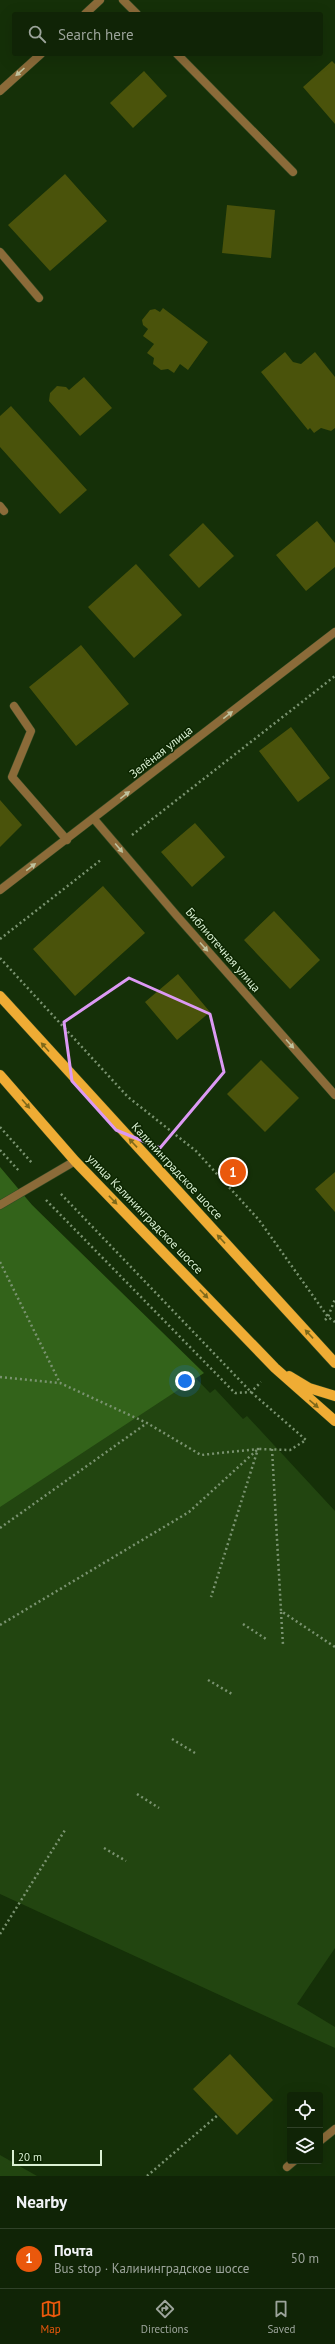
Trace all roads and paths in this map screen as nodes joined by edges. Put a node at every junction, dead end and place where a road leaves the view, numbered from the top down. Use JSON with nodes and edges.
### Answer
{"nodes":[{"id":1,"x":100,"y":0,"type":"edge"},
{"id":2,"x":123,"y":0,"type":"edge"},
{"id":3,"x":87,"y":12,"type":"edge"},
{"id":4,"x":135,"y":12,"type":"edge"},
{"id":5,"x":39,"y":56,"type":"edge"},
{"id":6,"x":179,"y":56,"type":"edge"},
{"id":7,"x":0,"y":91,"type":"edge"},
{"id":8,"x":293,"y":172,"type":"dead end"},
{"id":9,"x":0,"y":252,"type":"edge"},
{"id":10,"x":39,"y":298,"type":"dead end"},
{"id":11,"x":335,"y":632,"type":"edge"},
{"id":12,"x":335,"y":676,"type":"edge"},
{"id":13,"x":14,"y":706,"type":"dead end"},
{"id":14,"x":94,"y":818,"type":"junction"},
{"id":15,"x":130,"y":837,"type":"dead end"},
{"id":16,"x":67,"y":840,"type":"junction"},
{"id":17,"x":106,"y":856,"type":"dead end"},
{"id":18,"x":0,"y":890,"type":"edge"},
{"id":19,"x":0,"y":939,"type":"edge"},
{"id":20,"x":0,"y":958,"type":"edge"},
{"id":21,"x":0,"y":996,"type":"edge"},
{"id":22,"x":0,"y":1075,"type":"edge"},
{"id":23,"x":335,"y":1095,"type":"edge"},
{"id":24,"x":0,"y":1127,"type":"edge"},
{"id":25,"x":0,"y":1150,"type":"edge"},
{"id":26,"x":75,"y":1161,"type":"junction"},
{"id":27,"x":47,"y":1179,"type":"junction"},
{"id":28,"x":33,"y":1187,"type":"junction"},
{"id":29,"x":0,"y":1205,"type":"edge"},
{"id":30,"x":0,"y":1262,"type":"edge"},
{"id":31,"x":335,"y":1299,"type":"edge"},
{"id":32,"x":328,"y":1317,"type":"junction"},
{"id":33,"x":335,"y":1322,"type":"edge"},
{"id":34,"x":335,"y":1363,"type":"edge"},
{"id":35,"x":275,"y":1368,"type":"junction"},
{"id":36,"x":0,"y":1377,"type":"edge"},
{"id":37,"x":60,"y":1383,"type":"junction"},
{"id":38,"x":251,"y":1392,"type":"junction"},
{"id":39,"x":335,"y":1396,"type":"edge"},
{"id":40,"x":335,"y":1421,"type":"edge"},
{"id":41,"x":147,"y":1423,"type":"junction"},
{"id":42,"x":258,"y":1449,"type":"junction"},
{"id":43,"x":272,"y":1449,"type":"junction"},
{"id":44,"x":0,"y":1528,"type":"edge"},
{"id":45,"x":211,"y":1597,"type":"dead end"},
{"id":46,"x":281,"y":1612,"type":"junction"},
{"id":47,"x":242,"y":1624,"type":"dead end"},
{"id":48,"x":0,"y":1625,"type":"edge"},
{"id":49,"x":266,"y":1639,"type":"dead end"},
{"id":50,"x":283,"y":1645,"type":"dead end"},
{"id":51,"x":335,"y":1647,"type":"edge"},
{"id":52,"x":208,"y":1680,"type":"dead end"},
{"id":53,"x":232,"y":1694,"type":"dead end"},
{"id":54,"x":172,"y":1739,"type":"dead end"},
{"id":55,"x":195,"y":1753,"type":"dead end"},
{"id":56,"x":137,"y":1794,"type":"dead end"},
{"id":57,"x":159,"y":1808,"type":"dead end"},
{"id":58,"x":65,"y":1830,"type":"dead end"},
{"id":59,"x":104,"y":1848,"type":"dead end"},
{"id":60,"x":126,"y":1862,"type":"dead end"},
{"id":61,"x":0,"y":1934,"type":"edge"},
{"id":62,"x":218,"y":2115,"type":"dead end"},
{"id":63,"x":335,"y":2129,"type":"edge"},
{"id":64,"x":323,"y":2139,"type":"edge"},
{"id":65,"x":290,"y":2164,"type":"edge"},
{"id":66,"x":287,"y":2167,"type":"dead end"},
{"id":67,"x":147,"y":2176,"type":"edge"}],
"edges":[{"from":1,"to":3,"type":"street"},
{"from":2,"to":4,"type":"street"},
{"from":5,"to":7,"type":"street","one_way":true},
{"from":6,"to":8,"type":"street"},
{"from":9,"to":10,"type":"street"},
{"from":14,"to":11,"type":"street","name":"Зелёная улица","one_way":true},
{"from":12,"to":15,"type":"path"},
{"from":13,"to":16,"type":"street"},
{"from":14,"to":16,"type":"street","name":"Зелёная улица"},
{"from":14,"to":23,"type":"street","name":"Библиотечная улица","one_way":true},
{"from":18,"to":16,"type":"street","name":"Зелёная улица","one_way":true},
{"from":17,"to":19,"type":"path"},
{"from":20,"to":32,"type":"path"},
{"from":34,"to":21,"type":"main road","name":"Калининградское шоссе","one_way":true},
{"from":22,"to":26,"type":"main road","name":"улица Калининградское шоссе","one_way":true},
{"from":24,"to":27,"type":"path"},
{"from":25,"to":28,"type":"path"},
{"from":26,"to":27,"type":"street"},
{"from":26,"to":35,"type":"main road","name":"улица Калининградское шоссе","one_way":true},
{"from":27,"to":28,"type":"street"},
{"from":27,"to":38,"type":"path"},
{"from":28,"to":29,"type":"street"},
{"from":28,"to":38,"type":"path"},
{"from":30,"to":37,"type":"path"},
{"from":31,"to":32,"type":"path"},
{"from":32,"to":33,"type":"path"},
{"from":35,"to":39,"type":"main road","name":"улица Калининградское шоссе"},
{"from":35,"to":40,"type":"main road","name":"улица Калининградское шоссе","one_way":true},
{"from":36,"to":37,"type":"path"},
{"from":37,"to":41,"type":"path"},
{"from":38,"to":43,"type":"path"},
{"from":41,"to":42,"type":"path"},
{"from":41,"to":44,"type":"path"},
{"from":42,"to":43,"type":"path"},
{"from":42,"to":45,"type":"path"},
{"from":42,"to":48,"type":"path"},
{"from":43,"to":46,"type":"path"},
{"from":46,"to":50,"type":"path"},
{"from":46,"to":51,"type":"path"},
{"from":47,"to":49,"type":"path"},
{"from":52,"to":53,"type":"path"},
{"from":54,"to":55,"type":"path"},
{"from":56,"to":57,"type":"path"},
{"from":58,"to":61,"type":"path"},
{"from":59,"to":60,"type":"path"},
{"from":62,"to":67,"type":"path"},
{"from":63,"to":64,"type":"street"},
{"from":65,"to":66,"type":"street"}]}
